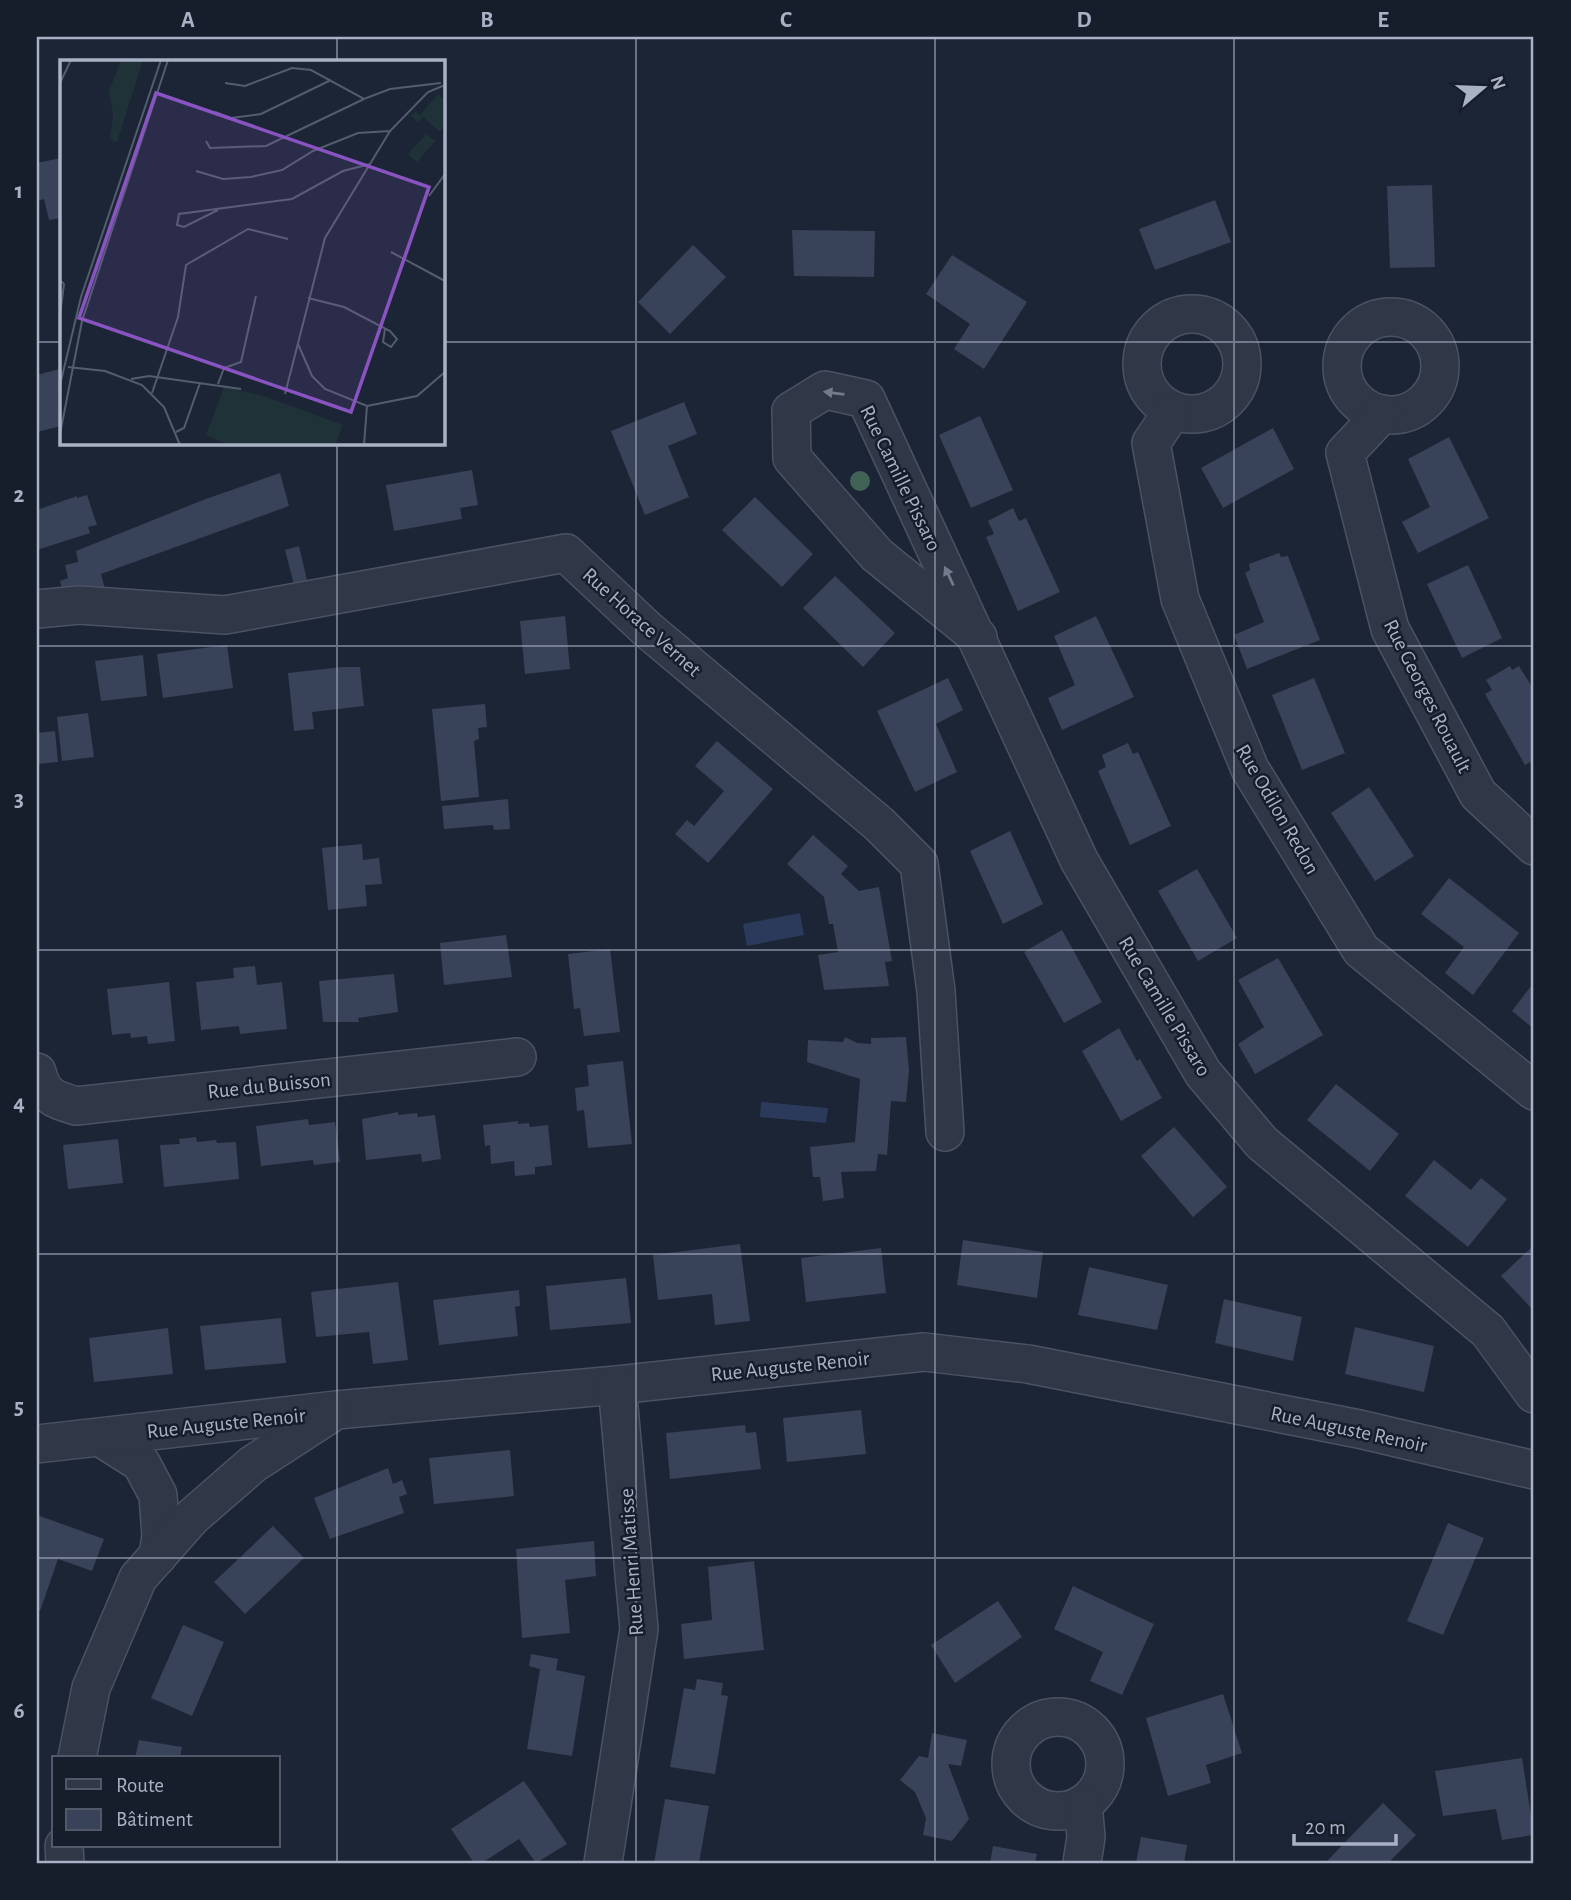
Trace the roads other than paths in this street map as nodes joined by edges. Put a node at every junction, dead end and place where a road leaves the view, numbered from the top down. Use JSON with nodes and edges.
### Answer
{"nodes":[{"id":1,"x":1172,"y":412,"type":"dead end"},
{"id":2,"x":1382,"y":414,"type":"dead end"},
{"id":3,"x":37,"y":609,"type":"edge"},
{"id":4,"x":978,"y":638,"type":"junction"},
{"id":5,"x":1534,"y":846,"type":"edge"},
{"id":6,"x":517,"y":1057,"type":"dead end"},
{"id":7,"x":37,"y":1072,"type":"edge"},
{"id":8,"x":1534,"y":1091,"type":"edge"},
{"id":9,"x":945,"y":1132,"type":"dead end"},
{"id":10,"x":617,"y":1385,"type":"junction"},
{"id":11,"x":1534,"y":1394,"type":"edge"},
{"id":12,"x":336,"y":1410,"type":"junction"},
{"id":13,"x":100,"y":1437,"type":"junction"},
{"id":14,"x":37,"y":1444,"type":"edge"},
{"id":15,"x":1534,"y":1470,"type":"edge"},
{"id":16,"x":158,"y":1556,"type":"junction"},
{"id":17,"x":76,"y":1756,"type":"edge"},
{"id":18,"x":1083,"y":1804,"type":"dead end"},
{"id":19,"x":603,"y":1863,"type":"edge"},
{"id":20,"x":1082,"y":1863,"type":"edge"}],
"edges":[{"from":1,"to":8,"type":"street","name":"Rue Odilon Redon"},
{"from":2,"to":5,"type":"street","name":"Rue Georges Rouault"},
{"from":3,"to":9,"type":"street","name":"Rue Horace Vernet"},
{"from":4,"to":4,"type":"street","name":"Rue Camille Pissaro","one_way":true},
{"from":4,"to":11,"type":"street","name":"Rue Camille Pissaro"},
{"from":6,"to":7,"type":"street","name":"Rue du Buisson"},
{"from":10,"to":12,"type":"street","name":"Rue Auguste Renoir"},
{"from":10,"to":15,"type":"street","name":"Rue Auguste Renoir"},
{"from":10,"to":19,"type":"street","name":"Rue Henri Matisse"},
{"from":12,"to":13,"type":"street","name":"Rue Auguste Renoir"},
{"from":12,"to":16,"type":"street"},
{"from":13,"to":14,"type":"street","name":"Rue Auguste Renoir"},
{"from":13,"to":16,"type":"street"},
{"from":16,"to":17,"type":"street"},
{"from":18,"to":20,"type":"street"}]}
